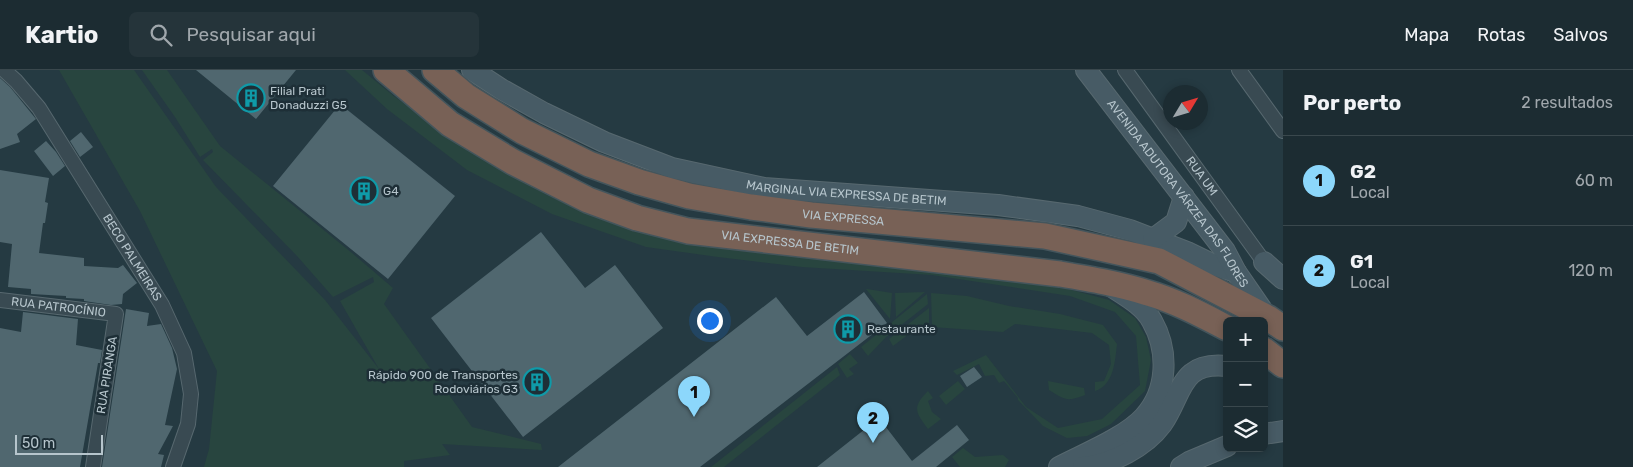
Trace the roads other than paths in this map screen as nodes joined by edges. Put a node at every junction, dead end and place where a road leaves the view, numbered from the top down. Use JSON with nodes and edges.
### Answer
{"nodes":[{"id":1,"x":4,"y":70,"type":"edge"},
{"id":2,"x":386,"y":70,"type":"edge"},
{"id":3,"x":435,"y":70,"type":"edge"},
{"id":4,"x":472,"y":70,"type":"edge"},
{"id":5,"x":1086,"y":70,"type":"edge"},
{"id":6,"x":1125,"y":70,"type":"edge"},
{"id":7,"x":1239,"y":70,"type":"edge"},
{"id":8,"x":1283,"y":131,"type":"edge"},
{"id":9,"x":1184,"y":197,"type":"junction"},
{"id":10,"x":1153,"y":239,"type":"junction"},
{"id":11,"x":1264,"y":262,"type":"junction"},
{"id":12,"x":1283,"y":270,"type":"edge"},
{"id":13,"x":1236,"y":272,"type":"junction"},
{"id":14,"x":1283,"y":279,"type":"edge"},
{"id":15,"x":1102,"y":281,"type":"junction"},
{"id":16,"x":0,"y":300,"type":"edge"},
{"id":17,"x":116,"y":314,"type":"joint"},
{"id":18,"x":1278,"y":323,"type":"edge"},
{"id":19,"x":1223,"y":326,"type":"edge"},
{"id":20,"x":1268,"y":353,"type":"edge"},
{"id":21,"x":1283,"y":365,"type":"edge"},
{"id":22,"x":1223,"y":366,"type":"edge"},
{"id":23,"x":1283,"y":431,"type":"edge"},
{"id":24,"x":1268,"y":433,"type":"edge"},
{"id":25,"x":1223,"y":438,"type":"edge"},
{"id":26,"x":1223,"y":448,"type":"edge"},
{"id":27,"x":1185,"y":464,"type":"edge"},
{"id":28,"x":93,"y":467,"type":"edge"},
{"id":29,"x":172,"y":467,"type":"edge"},
{"id":30,"x":1059,"y":467,"type":"edge"},
{"id":31,"x":1083,"y":467,"type":"edge"}],
"edges":[{"from":1,"to":29,"type":"street","name":"BECO PALMEIRAS"},
{"from":2,"to":15,"type":"highway","name":"VIA EXPRESSA DE BETIM"},
{"from":3,"to":18,"type":"highway","name":"VIA EXPRESSA"},
{"from":4,"to":10,"type":"street","name":"MARGINAL VIA EXPRESSA DE BETIM"},
{"from":5,"to":9,"type":"street","name":"AVENIDA ADUTORA VÁRZEA DAS FLORES"},
{"from":6,"to":11,"type":"street","name":"RUA UM"},
{"from":7,"to":8,"type":"street"},
{"from":9,"to":10,"type":"street"},
{"from":9,"to":13,"type":"street","name":"AVENIDA ADUTORA VÁRZEA DAS FLORES"},
{"from":10,"to":13,"type":"street","name":"MARGINAL VIA EXPRESSA DE BETIM"},
{"from":11,"to":12,"type":"street"},
{"from":11,"to":14,"type":"street","name":"RUA UM"},
{"from":13,"to":18,"type":"street","name":"AVENIDA ADUTORA VÁRZEA DAS FLORES"},
{"from":15,"to":19,"type":"highway","name":"VIA EXPRESSA DE BETIM"},
{"from":15,"to":30,"type":"street"},
{"from":16,"to":17,"type":"street","name":"RUA PATROCÍNIO"},
{"from":17,"to":28,"type":"street","name":"RUA PIRANGA"},
{"from":20,"to":21,"type":"highway"},
{"from":22,"to":31,"type":"street"},
{"from":23,"to":24,"type":"street"},
{"from":25,"to":27,"type":"street"},
{"from":26,"to":27,"type":"street"}]}
